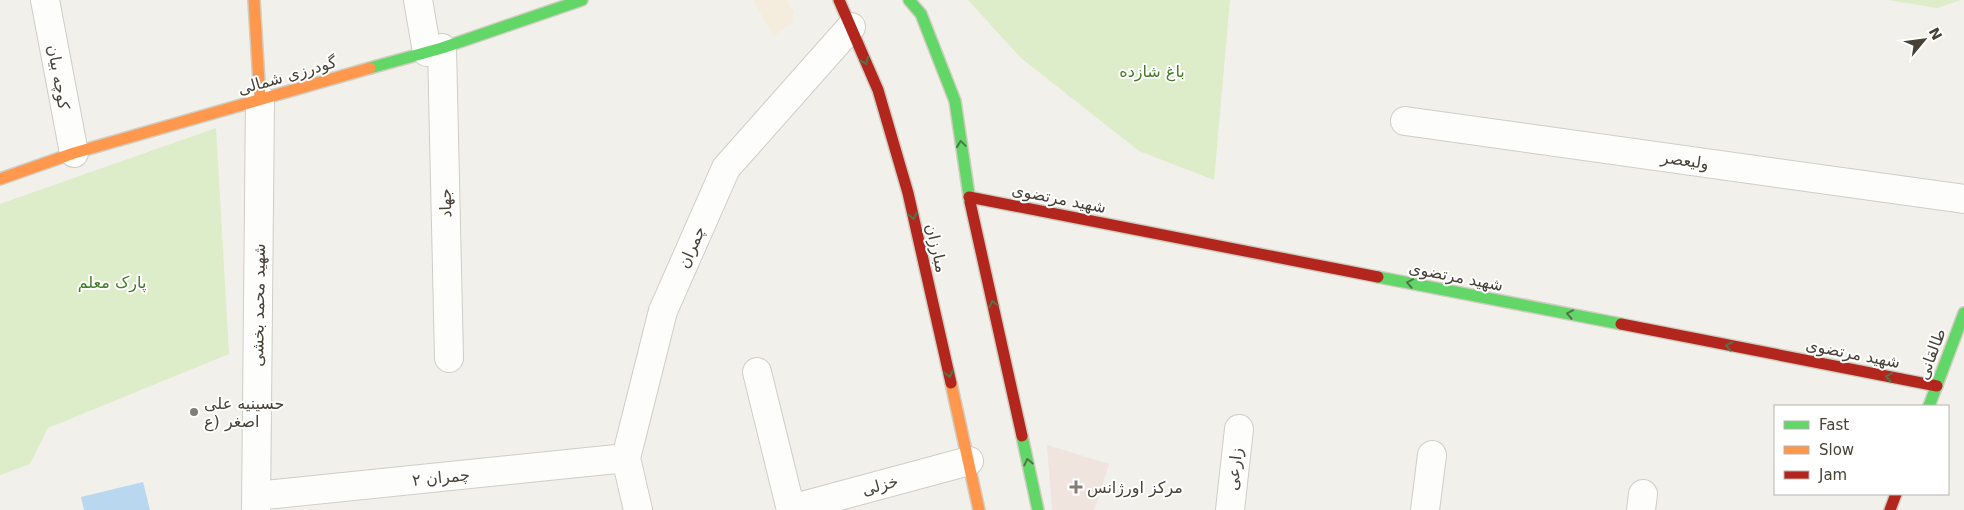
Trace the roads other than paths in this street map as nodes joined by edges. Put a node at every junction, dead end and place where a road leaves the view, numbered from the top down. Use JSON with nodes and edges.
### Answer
{"nodes":[{"id":1,"x":45,"y":0,"type":"edge"},
{"id":2,"x":254,"y":0,"type":"edge"},
{"id":3,"x":418,"y":0,"type":"edge"},
{"id":4,"x":580,"y":0,"type":"edge"},
{"id":5,"x":839,"y":0,"type":"edge"},
{"id":6,"x":909,"y":0,"type":"edge"},
{"id":7,"x":851,"y":27,"type":"junction"},
{"id":8,"x":434,"y":50,"type":"junction"},
{"id":9,"x":260,"y":99,"type":"junction"},
{"id":10,"x":1405,"y":121,"type":"dead end"},
{"id":11,"x":74,"y":154,"type":"junction"},
{"id":12,"x":0,"y":179,"type":"edge"},
{"id":13,"x":969,"y":197,"type":"junction"},
{"id":14,"x":1964,"y":199,"type":"edge"},
{"id":15,"x":1964,"y":313,"type":"edge"},
{"id":16,"x":449,"y":358,"type":"dead end"},
{"id":17,"x":756,"y":372,"type":"dead end"},
{"id":18,"x":1937,"y":386,"type":"junction"},
{"id":19,"x":1929,"y":405,"type":"edge"},
{"id":20,"x":1239,"y":429,"type":"dead end"},
{"id":21,"x":1432,"y":455,"type":"dead end"},
{"id":22,"x":626,"y":458,"type":"junction"},
{"id":23,"x":968,"y":460,"type":"junction"},
{"id":24,"x":1896,"y":495,"type":"edge"},
{"id":25,"x":256,"y":503,"type":"edge"},
{"id":26,"x":791,"y":509,"type":"edge"},
{"id":27,"x":638,"y":510,"type":"edge"},
{"id":28,"x":979,"y":510,"type":"edge"},
{"id":29,"x":1038,"y":510,"type":"edge"},
{"id":30,"x":1230,"y":510,"type":"edge"},
{"id":31,"x":1425,"y":510,"type":"edge"},
{"id":32,"x":1890,"y":510,"type":"edge"}],
"edges":[{"from":1,"to":11,"type":"street","name":"کوچه بیان"},
{"from":2,"to":9,"type":"street"},
{"from":3,"to":8,"type":"street","name":"جهاد"},
{"from":4,"to":8,"type":"street","name":"گودرزی شمالی"},
{"from":5,"to":7,"type":"street","name":"مبارزان"},
{"from":13,"to":6,"type":"street","one_way":true},
{"from":7,"to":22,"type":"street","name":"چمران"},
{"from":7,"to":23,"type":"street","name":"مبارزان","one_way":true},
{"from":8,"to":9,"type":"street","name":"گودرزی شمالی"},
{"from":8,"to":16,"type":"street","name":"جهاد"},
{"from":9,"to":11,"type":"street","name":"گودرزی شمالی"},
{"from":9,"to":25,"type":"street","name":"شهید محمد بخشی"},
{"from":10,"to":14,"type":"street","name":"ولیعصر"},
{"from":11,"to":12,"type":"street","name":"گودرزی شمالی"},
{"from":18,"to":13,"type":"street","name":"شهید مرتضوی","one_way":true},
{"from":29,"to":13,"type":"street","one_way":true},
{"from":15,"to":18,"type":"street","name":"طالقانی"},
{"from":17,"to":26,"type":"street","name":"خزلی"},
{"from":18,"to":19,"type":"street","name":"طالقانی"},
{"from":20,"to":30,"type":"street","name":"زارعی"},
{"from":21,"to":31,"type":"street"},
{"from":22,"to":25,"type":"street","name":"چمران ۲"},
{"from":22,"to":27,"type":"street","name":"چمران"},
{"from":23,"to":26,"type":"street","name":"خزلی"},
{"from":23,"to":28,"type":"street","name":"مبارزان"},
{"from":24,"to":32,"type":"street"}]}
